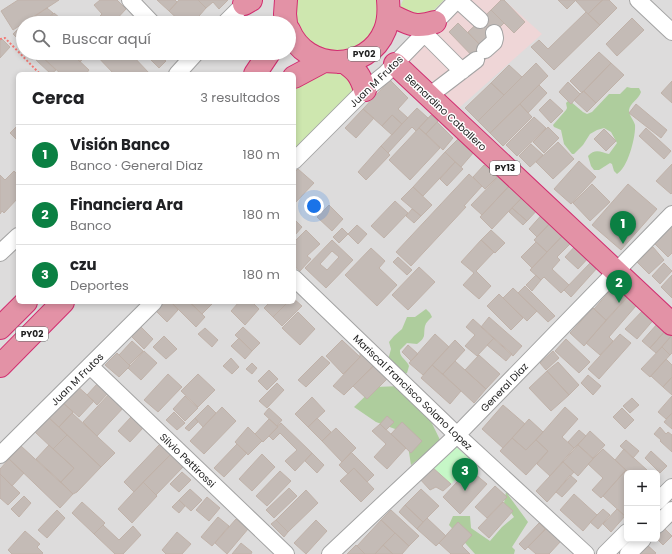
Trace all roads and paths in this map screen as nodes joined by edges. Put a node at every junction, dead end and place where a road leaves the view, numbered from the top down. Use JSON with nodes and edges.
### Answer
{"nodes":[{"id":1,"x":130,"y":0,"type":"edge"},
{"id":2,"x":458,"y":0,"type":"edge"},
{"id":3,"x":638,"y":0,"type":"edge"},
{"id":4,"x":248,"y":1,"type":"edge"},
{"id":5,"x":390,"y":9,"type":"edge"},
{"id":6,"x":145,"y":16,"type":"edge"},
{"id":7,"x":232,"y":16,"type":"edge"},
{"id":8,"x":480,"y":20,"type":"dead end"},
{"id":9,"x":429,"y":27,"type":"junction"},
{"id":10,"x":672,"y":32,"type":"edge"},
{"id":11,"x":494,"y":34,"type":"dead end"},
{"id":12,"x":0,"y":39,"type":"edge"},
{"id":13,"x":296,"y":41,"type":"edge"},
{"id":14,"x":16,"y":49,"type":"edge"},
{"id":15,"x":26,"y":60,"type":"edge"},
{"id":16,"x":186,"y":60,"type":"edge"},
{"id":17,"x":265,"y":60,"type":"edge"},
{"id":18,"x":339,"y":61,"type":"junction"},
{"id":19,"x":395,"y":64,"type":"junction"},
{"id":20,"x":462,"y":71,"type":"junction"},
{"id":21,"x":38,"y":72,"type":"edge"},
{"id":22,"x":178,"y":72,"type":"edge"},
{"id":23,"x":256,"y":72,"type":"edge"},
{"id":24,"x":296,"y":76,"type":"edge"},
{"id":25,"x":366,"y":90,"type":"junction"},
{"id":26,"x":429,"y":96,"type":"junction"},
{"id":27,"x":296,"y":159,"type":"edge"},
{"id":28,"x":672,"y":214,"type":"edge"},
{"id":29,"x":16,"y":238,"type":"edge"},
{"id":30,"x":0,"y":253,"type":"edge"},
{"id":31,"x":616,"y":271,"type":"junction"},
{"id":32,"x":296,"y":280,"type":"edge"},
{"id":33,"x":24,"y":304,"type":"edge"},
{"id":34,"x":61,"y":304,"type":"edge"},
{"id":35,"x":152,"y":304,"type":"edge"},
{"id":36,"x":672,"y":324,"type":"edge"},
{"id":37,"x":0,"y":328,"type":"edge"},
{"id":38,"x":0,"y":366,"type":"edge"},
{"id":39,"x":90,"y":366,"type":"junction"},
{"id":40,"x":457,"y":435,"type":"junction"},
{"id":41,"x":0,"y":455,"type":"edge"},
{"id":42,"x":672,"y":487,"type":"edge"},
{"id":43,"x":660,"y":499,"type":"edge"},
{"id":44,"x":672,"y":510,"type":"edge"},
{"id":45,"x":660,"y":522,"type":"edge"},
{"id":46,"x":624,"y":535,"type":"edge"},
{"id":47,"x":640,"y":542,"type":"edge"},
{"id":48,"x":286,"y":554,"type":"edge"},
{"id":49,"x":330,"y":554,"type":"edge"},
{"id":50,"x":586,"y":554,"type":"edge"},
{"id":51,"x":605,"y":554,"type":"edge"},
{"id":52,"x":628,"y":554,"type":"edge"}],
"edges":[{"from":1,"to":6,"type":"street"},
{"from":2,"to":8,"type":"street"},
{"from":2,"to":9,"type":"street","name":"Juan M Frutos"},
{"from":3,"to":10,"type":"street"},
{"from":4,"to":7,"type":"street"},
{"from":5,"to":9,"type":"highway"},
{"from":5,"to":18,"type":"highway","number":"PY02"},
{"from":5,"to":19,"type":"highway"},
{"from":9,"to":19,"type":"street","name":"Juan M Frutos"},
{"from":9,"to":20,"type":"street"},
{"from":11,"to":20,"type":"street"},
{"from":12,"to":14,"type":"path"},
{"from":13,"to":18,"type":"highway"},
{"from":15,"to":21,"type":"path"},
{"from":16,"to":22,"type":"street"},
{"from":17,"to":23,"type":"highway"},
{"from":18,"to":19,"type":"highway"},
{"from":18,"to":24,"type":"highway","number":"PY02"},
{"from":18,"to":25,"type":"highway"},
{"from":19,"to":25,"type":"street","name":"Juan M Frutos"},
{"from":19,"to":26,"type":"highway","name":"Bernardino Caballero","number":"PY13"},
{"from":20,"to":26,"type":"street"},
{"from":25,"to":27,"type":"street","name":"Juan M Frutos"},
{"from":26,"to":31,"type":"highway","name":"Bernardino Caballero","number":"PY13"},
{"from":28,"to":31,"type":"street","name":"General Diaz"},
{"from":29,"to":30,"type":"street"},
{"from":31,"to":36,"type":"highway","name":"Bernardino Caballero","number":"PY13"},
{"from":31,"to":40,"type":"street","name":"General Diaz"},
{"from":32,"to":40,"type":"street","name":"Mariscal Francisco Solano Lopez"},
{"from":33,"to":37,"type":"highway","number":"PY02"},
{"from":34,"to":38,"type":"highway","number":"PY02"},
{"from":35,"to":39,"type":"street","name":"Juan M Frutos"},
{"from":39,"to":41,"type":"street","name":"Juan M Frutos"},
{"from":39,"to":48,"type":"street","name":"Silvio Pettirossi"},
{"from":40,"to":49,"type":"street","name":"General Diaz"},
{"from":40,"to":50,"type":"street","name":"Mariscal Francisco Solano Lopez"},
{"from":42,"to":43,"type":"street"},
{"from":44,"to":45,"type":"street"},
{"from":46,"to":51,"type":"street"},
{"from":47,"to":52,"type":"street"}]}
